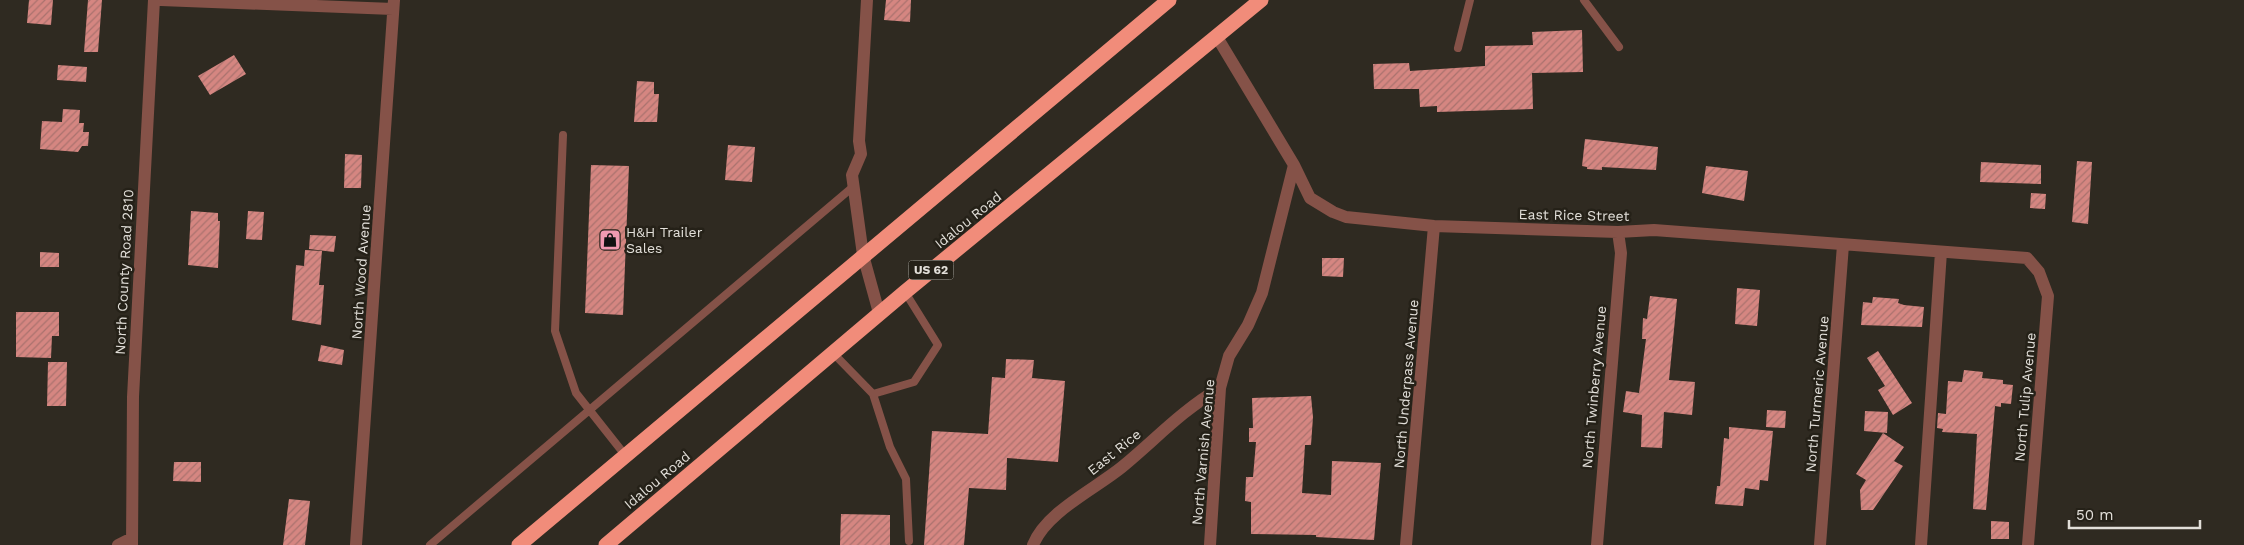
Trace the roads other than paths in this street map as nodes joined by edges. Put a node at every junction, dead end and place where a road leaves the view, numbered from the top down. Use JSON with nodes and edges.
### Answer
{"nodes":[{"id":1,"x":154,"y":0,"type":"edge"},
{"id":2,"x":161,"y":0,"type":"edge"},
{"id":3,"x":867,"y":0,"type":"edge"},
{"id":4,"x":1170,"y":0,"type":"edge"},
{"id":5,"x":1260,"y":0,"type":"edge"},
{"id":6,"x":1470,"y":0,"type":"edge"},
{"id":7,"x":1584,"y":0,"type":"edge"},
{"id":8,"x":394,"y":5,"type":"edge"},
{"id":9,"x":1217,"y":38,"type":"junction"},
{"id":10,"x":1619,"y":47,"type":"dead end"},
{"id":11,"x":1458,"y":48,"type":"dead end"},
{"id":12,"x":563,"y":135,"type":"dead end"},
{"id":13,"x":1294,"y":165,"type":"junction"},
{"id":14,"x":854,"y":186,"type":"junction"},
{"id":15,"x":1434,"y":226,"type":"junction"},
{"id":16,"x":1618,"y":232,"type":"junction"},
{"id":17,"x":1844,"y":245,"type":"junction"},
{"id":18,"x":1941,"y":252,"type":"junction"},
{"id":19,"x":863,"y":255,"type":"junction"},
{"id":20,"x":2027,"y":258,"type":"joint"},
{"id":21,"x":905,"y":292,"type":"junction"},
{"id":22,"x":879,"y":313,"type":"junction"},
{"id":23,"x":833,"y":352,"type":"junction"},
{"id":24,"x":1220,"y":388,"type":"junction"},
{"id":25,"x":873,"y":394,"type":"junction"},
{"id":26,"x":589,"y":410,"type":"junction"},
{"id":27,"x":626,"y":455,"type":"junction"},
{"id":28,"x":909,"y":541,"type":"dead end"},
{"id":29,"x":132,"y":542,"type":"edge"},
{"id":30,"x":118,"y":545,"type":"edge"},
{"id":31,"x":356,"y":545,"type":"edge"},
{"id":32,"x":430,"y":545,"type":"edge"},
{"id":33,"x":519,"y":545,"type":"edge"},
{"id":34,"x":606,"y":545,"type":"edge"},
{"id":35,"x":1033,"y":545,"type":"edge"},
{"id":36,"x":1210,"y":545,"type":"edge"},
{"id":37,"x":1406,"y":545,"type":"edge"},
{"id":38,"x":1597,"y":545,"type":"edge"},
{"id":39,"x":1820,"y":545,"type":"edge"},
{"id":40,"x":1921,"y":545,"type":"edge"},
{"id":41,"x":2028,"y":545,"type":"edge"}],
"edges":[{"from":1,"to":29,"type":"street","name":"North County Road 2810"},
{"from":2,"to":8,"type":"street"},
{"from":3,"to":14,"type":"street"},
{"from":4,"to":19,"type":"highway"},
{"from":5,"to":9,"type":"highway","name":"Idalou Road","number":"US 62"},
{"from":6,"to":11,"type":"lane"},
{"from":7,"to":10,"type":"lane"},
{"from":8,"to":31,"type":"street","name":"North Wood Avenue"},
{"from":9,"to":13,"type":"street","name":"East Rice Street"},
{"from":9,"to":21,"type":"highway","name":"Idalou Road","number":"US 62"},
{"from":12,"to":26,"type":"lane"},
{"from":13,"to":15,"type":"street","name":"East Rice Street"},
{"from":13,"to":24,"type":"street","name":"North Varnish Avenue"},
{"from":14,"to":19,"type":"street"},
{"from":14,"to":26,"type":"lane"},
{"from":15,"to":16,"type":"street","name":"East Rice Street"},
{"from":15,"to":37,"type":"street","name":"North Underpass Avenue"},
{"from":16,"to":17,"type":"street","name":"East Rice Street"},
{"from":16,"to":38,"type":"street","name":"North Twinberry Avenue"},
{"from":17,"to":18,"type":"street","name":"East Rice Street"},
{"from":17,"to":39,"type":"street","name":"North Turmeric Avenue"},
{"from":18,"to":20,"type":"street","name":"East Rice Street"},
{"from":18,"to":40,"type":"street"},
{"from":19,"to":22,"type":"street"},
{"from":19,"to":27,"type":"highway"},
{"from":20,"to":41,"type":"street","name":"North Tulip Avenue"},
{"from":21,"to":22,"type":"highway","name":"Idalou Road","number":"US 62"},
{"from":21,"to":25,"type":"lane"},
{"from":22,"to":23,"type":"highway","name":"Idalou Road","number":"US 62"},
{"from":23,"to":25,"type":"lane"},
{"from":23,"to":34,"type":"highway","name":"Idalou Road","number":"US 62"},
{"from":24,"to":35,"type":"street","name":"East Rice"},
{"from":24,"to":36,"type":"street","name":"North Varnish Avenue"},
{"from":25,"to":28,"type":"lane"},
{"from":26,"to":27,"type":"lane"},
{"from":26,"to":32,"type":"lane"},
{"from":27,"to":33,"type":"highway"},
{"from":29,"to":30,"type":"street"}]}
